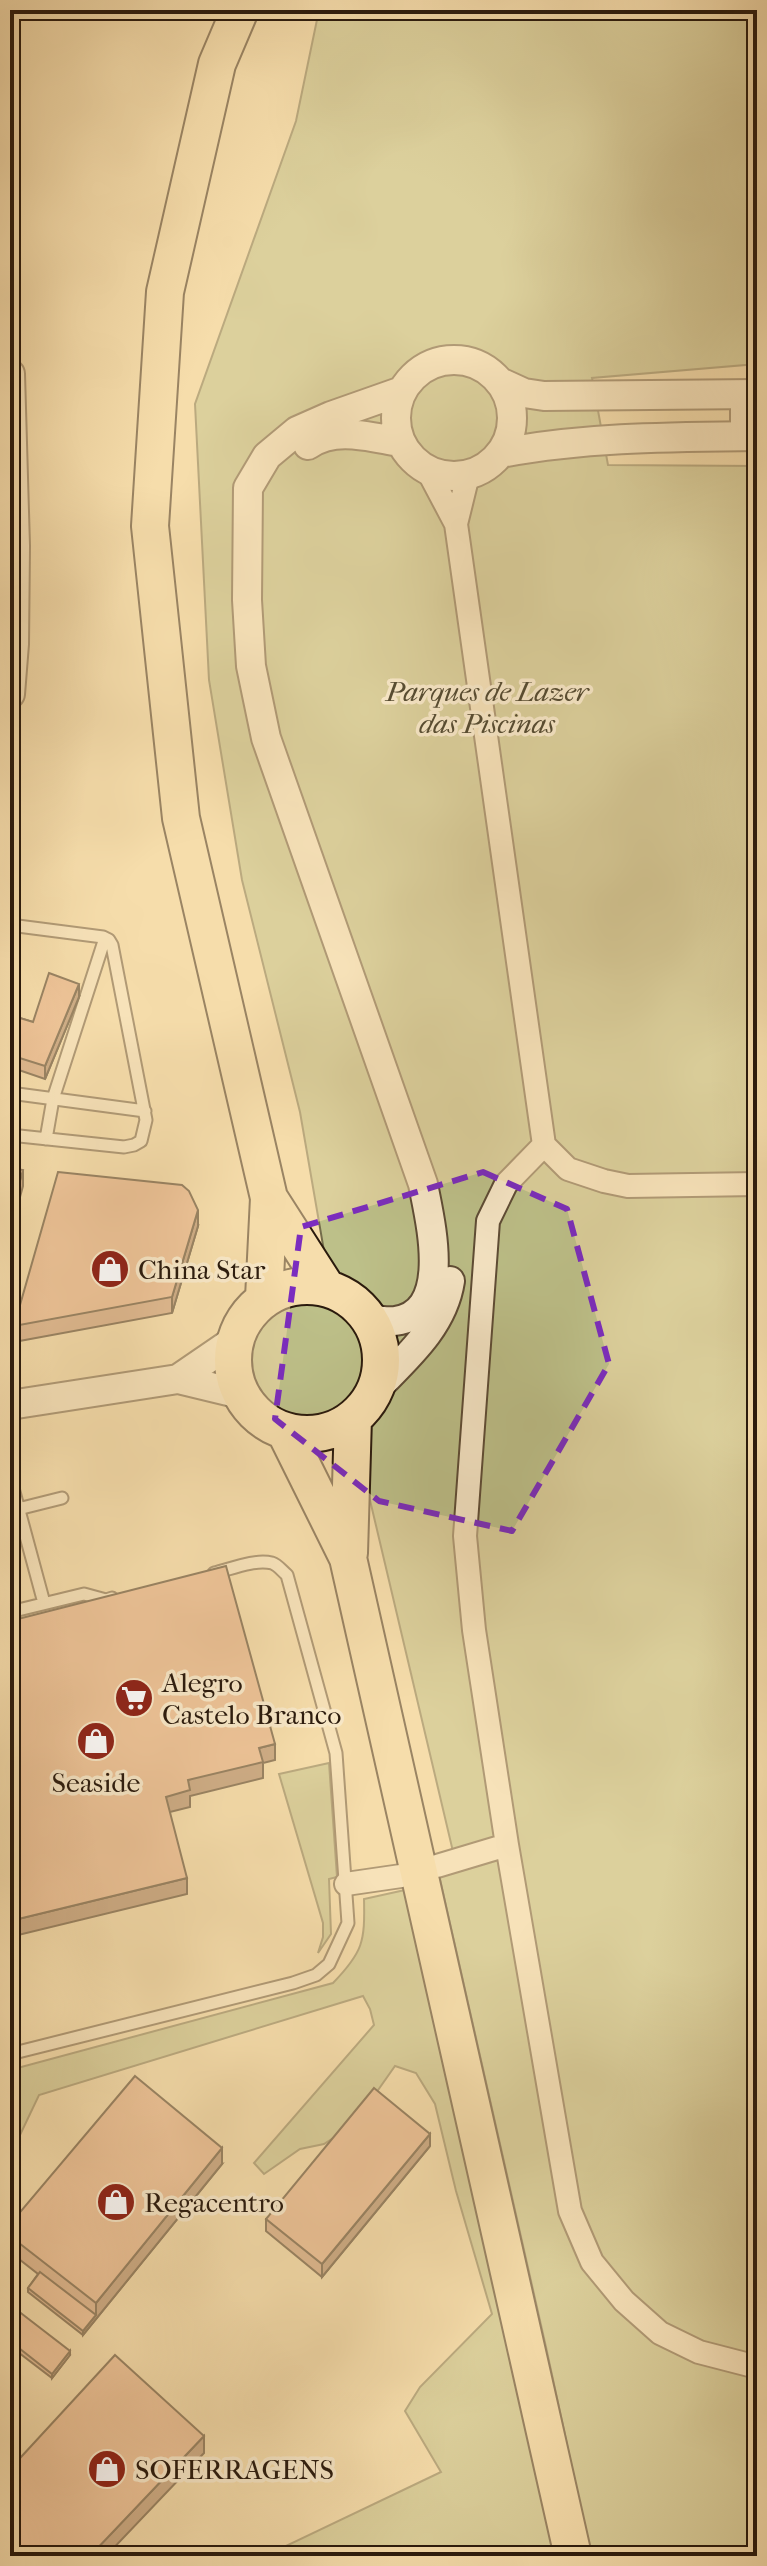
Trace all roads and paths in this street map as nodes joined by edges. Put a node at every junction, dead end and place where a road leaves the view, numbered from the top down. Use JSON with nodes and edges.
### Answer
{"nodes":[{"id":1,"x":240,"y":10,"type":"edge"},
{"id":2,"x":10,"y":374,"type":"edge"},
{"id":3,"x":502,"y":383,"type":"junction"},
{"id":4,"x":402,"y":391,"type":"junction"},
{"id":5,"x":750,"y":394,"type":"edge"},
{"id":6,"x":750,"y":436,"type":"edge"},
{"id":7,"x":400,"y":442,"type":"junction"},
{"id":8,"x":501,"y":453,"type":"junction"},
{"id":9,"x":428,"y":471,"type":"junction"},
{"id":10,"x":468,"y":475,"type":"junction"},
{"id":11,"x":456,"y":524,"type":"junction"},
{"id":12,"x":246,"y":536,"type":"junction"},
{"id":13,"x":10,"y":694,"type":"edge"},
{"id":14,"x":10,"y":925,"type":"edge"},
{"id":15,"x":105,"y":938,"type":"junction"},
{"id":16,"x":10,"y":1093,"type":"edge"},
{"id":17,"x":53,"y":1099,"type":"junction"},
{"id":18,"x":145,"y":1111,"type":"junction"},
{"id":19,"x":10,"y":1135,"type":"edge"},
{"id":20,"x":46,"y":1139,"type":"junction"},
{"id":21,"x":544,"y":1145,"type":"junction"},
{"id":22,"x":423,"y":1184,"type":"junction"},
{"id":23,"x":757,"y":1184,"type":"edge"},
{"id":24,"x":269,"y":1198,"type":"junction"},
{"id":25,"x":326,"y":1287,"type":"junction"},
{"id":26,"x":264,"y":1298,"type":"junction"},
{"id":27,"x":370,"y":1320,"type":"junction"},
{"id":28,"x":235,"y":1340,"type":"junction"},
{"id":29,"x":178,"y":1379,"type":"junction"},
{"id":30,"x":375,"y":1390,"type":"junction"},
{"id":31,"x":240,"y":1394,"type":"junction"},
{"id":32,"x":21,"y":1403,"type":"edge"},
{"id":33,"x":353,"y":1418,"type":"junction"},
{"id":34,"x":10,"y":1423,"type":"edge"},
{"id":35,"x":285,"y":1431,"type":"junction"},
{"id":36,"x":10,"y":1477,"type":"edge"},
{"id":37,"x":62,"y":1498,"type":"dead end"},
{"id":38,"x":14,"y":1510,"type":"edge"},
{"id":39,"x":348,"y":1558,"type":"junction"},
{"id":40,"x":205,"y":1575,"type":"edge"},
{"id":41,"x":120,"y":1596,"type":"edge"},
{"id":42,"x":44,"y":1603,"type":"junction"},
{"id":43,"x":10,"y":1612,"type":"edge"},
{"id":44,"x":507,"y":1845,"type":"junction"},
{"id":45,"x":437,"y":1866,"type":"dead end"},
{"id":46,"x":401,"y":1876,"type":"dead end"},
{"id":47,"x":346,"y":1884,"type":"junction"},
{"id":48,"x":10,"y":2054,"type":"edge"},
{"id":49,"x":757,"y":2367,"type":"edge"},
{"id":50,"x":573,"y":2556,"type":"edge"}],
"edges":[{"from":1,"to":24,"type":"main road"},
{"from":2,"to":13,"type":"street"},
{"from":3,"to":4,"type":"street"},
{"from":3,"to":5,"type":"street"},
{"from":3,"to":8,"type":"street"},
{"from":4,"to":7,"type":"street"},
{"from":4,"to":12,"type":"street"},
{"from":5,"to":6,"type":"street"},
{"from":6,"to":8,"type":"street"},
{"from":7,"to":9,"type":"street"},
{"from":7,"to":12,"type":"street"},
{"from":8,"to":10,"type":"street"},
{"from":9,"to":10,"type":"street"},
{"from":9,"to":11,"type":"street"},
{"from":10,"to":11,"type":"street"},
{"from":11,"to":21,"type":"street"},
{"from":12,"to":22,"type":"street"},
{"from":14,"to":15,"type":"lane"},
{"from":15,"to":17,"type":"lane"},
{"from":15,"to":18,"type":"lane"},
{"from":16,"to":17,"type":"lane"},
{"from":17,"to":18,"type":"lane"},
{"from":17,"to":20,"type":"lane"},
{"from":18,"to":20,"type":"lane"},
{"from":19,"to":20,"type":"lane"},
{"from":21,"to":23,"type":"street"},
{"from":21,"to":44,"type":"street"},
{"from":22,"to":27,"type":"street"},
{"from":22,"to":30,"type":"street"},
{"from":24,"to":25,"type":"main road"},
{"from":24,"to":26,"type":"main road"},
{"from":25,"to":26,"type":"main road"},
{"from":25,"to":27,"type":"main road"},
{"from":26,"to":28,"type":"main road"},
{"from":27,"to":30,"type":"main road"},
{"from":28,"to":29,"type":"street"},
{"from":28,"to":31,"type":"main road"},
{"from":29,"to":31,"type":"street"},
{"from":29,"to":32,"type":"street"},
{"from":30,"to":33,"type":"main road"},
{"from":31,"to":35,"type":"main road"},
{"from":32,"to":34,"type":"lane"},
{"from":33,"to":35,"type":"main road"},
{"from":33,"to":39,"type":"main road"},
{"from":35,"to":39,"type":"main road"},
{"from":36,"to":38,"type":"lane"},
{"from":37,"to":38,"type":"lane"},
{"from":38,"to":42,"type":"lane"},
{"from":39,"to":50,"type":"main road"},
{"from":40,"to":47,"type":"lane"},
{"from":41,"to":42,"type":"lane"},
{"from":42,"to":43,"type":"lane"},
{"from":44,"to":45,"type":"street"},
{"from":44,"to":49,"type":"street"},
{"from":46,"to":47,"type":"street"},
{"from":47,"to":48,"type":"lane"}]}
